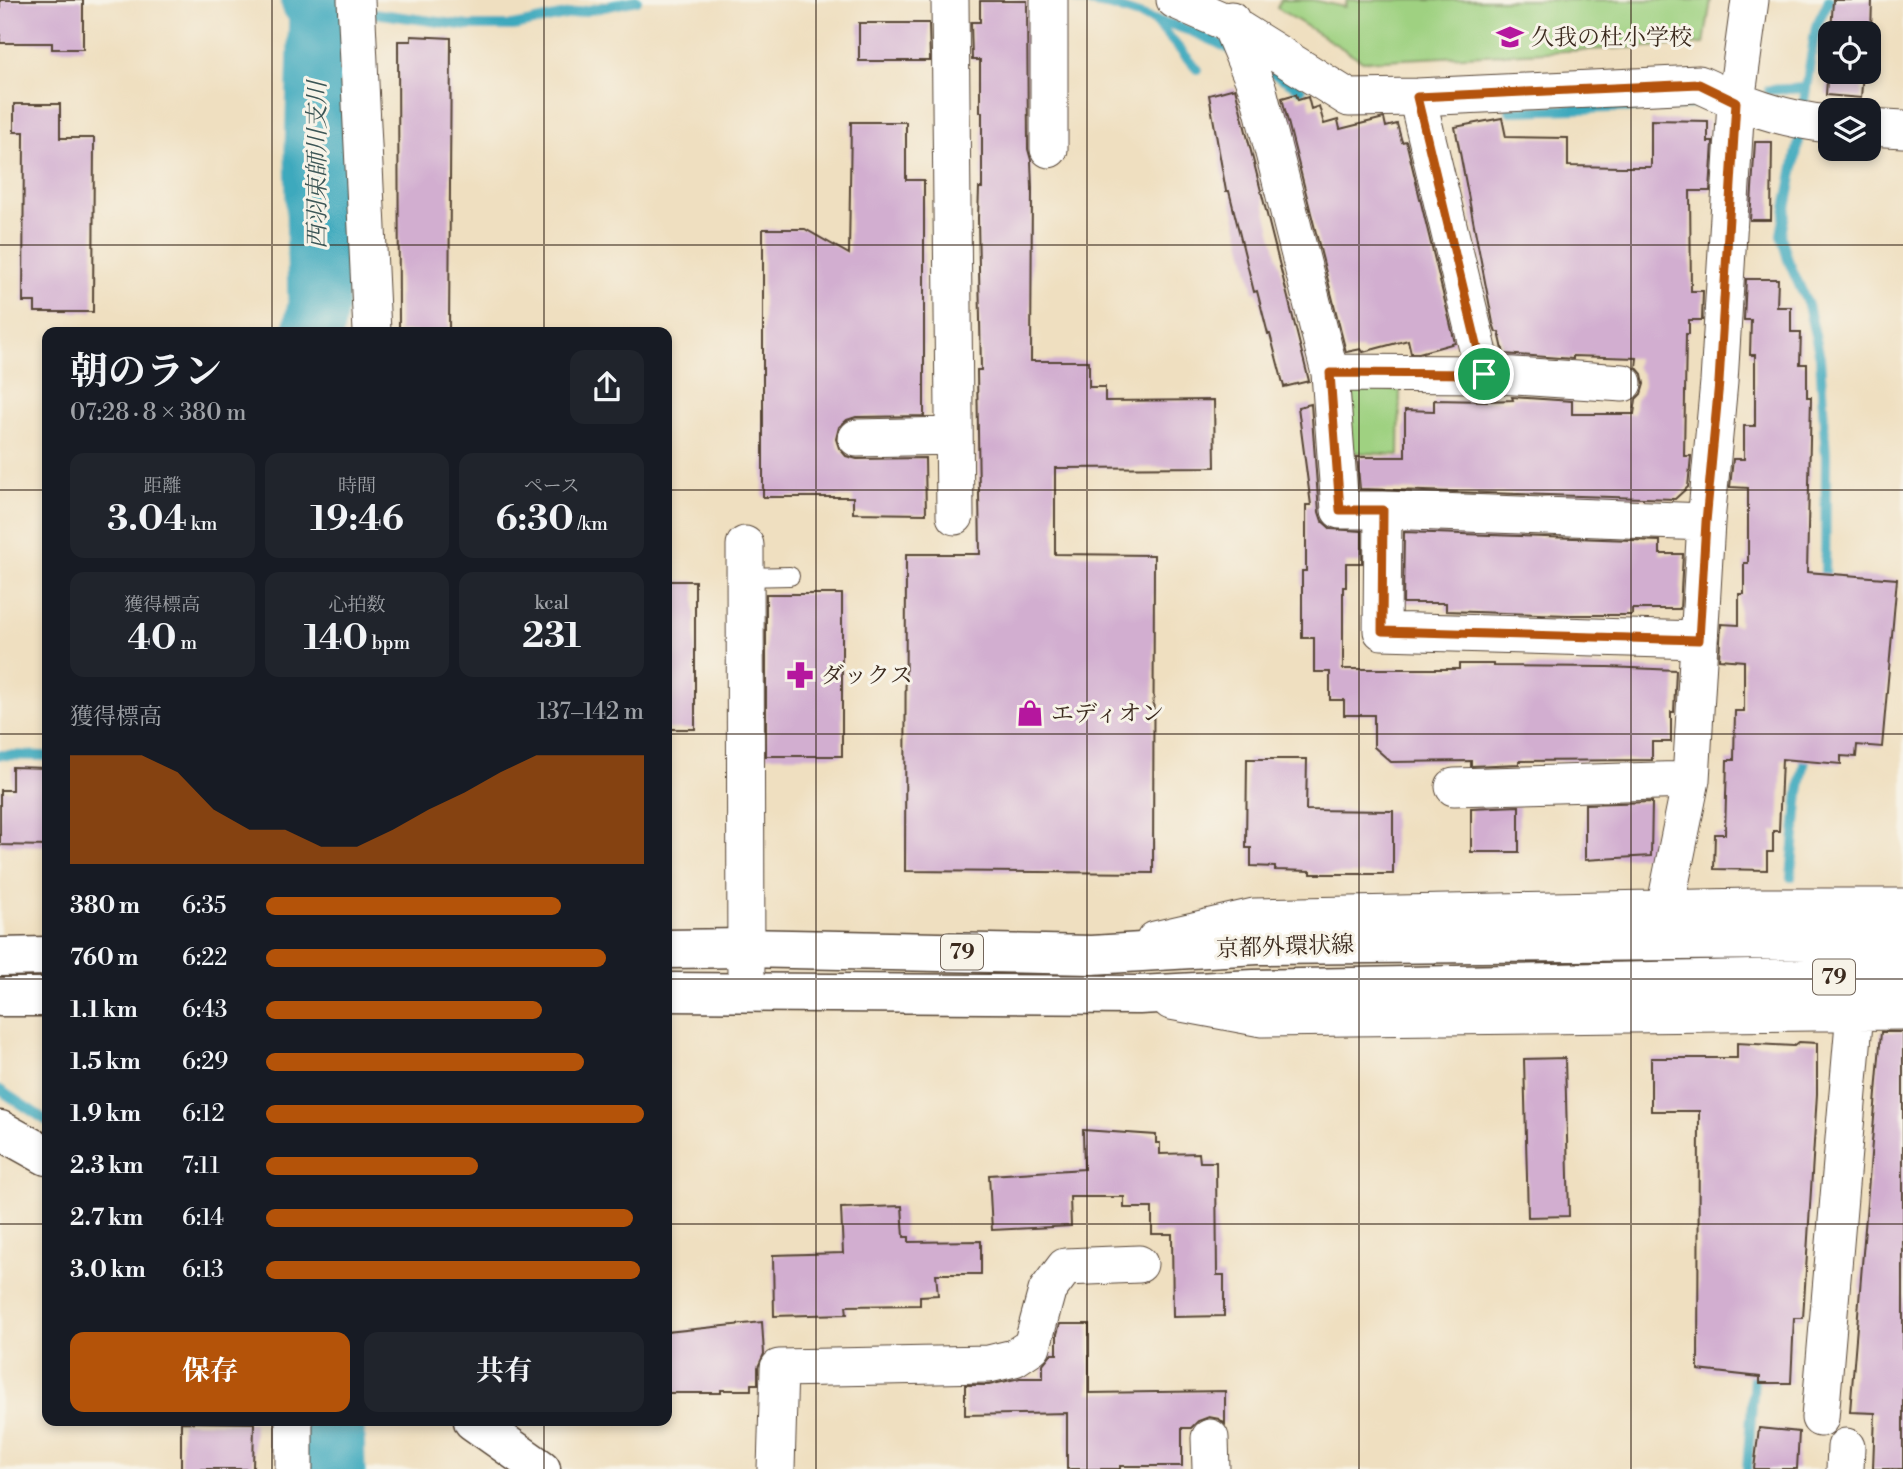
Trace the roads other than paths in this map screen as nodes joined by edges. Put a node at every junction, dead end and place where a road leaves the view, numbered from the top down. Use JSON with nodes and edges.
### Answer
{"nodes":[{"id":1,"x":1175,"y":0,"type":"edge"},
{"id":2,"x":1750,"y":0,"type":"edge"},
{"id":3,"x":951,"y":1,"type":"edge"},
{"id":4,"x":1049,"y":4,"type":"edge"},
{"id":5,"x":357,"y":12,"type":"edge"},
{"id":6,"x":1239,"y":36,"type":"edge"},
{"id":7,"x":1736,"y":102,"type":"junction"},
{"id":8,"x":1420,"y":108,"type":"junction"},
{"id":9,"x":1818,"y":122,"type":"edge"},
{"id":10,"x":1881,"y":128,"type":"edge"},
{"id":11,"x":1903,"y":129,"type":"edge"},
{"id":12,"x":1049,"y":149,"type":"dead end"},
{"id":13,"x":372,"y":327,"type":"edge"},
{"id":14,"x":1330,"y":373,"type":"junction"},
{"id":15,"x":1484,"y":374,"type":"junction"},
{"id":16,"x":1623,"y":383,"type":"dead end"},
{"id":17,"x":954,"y":436,"type":"junction"},
{"id":18,"x":857,"y":438,"type":"dead end"},
{"id":19,"x":1383,"y":510,"type":"junction"},
{"id":20,"x":955,"y":516,"type":"dead end"},
{"id":21,"x":1706,"y":522,"type":"junction"},
{"id":22,"x":745,"y":561,"type":"joint"},
{"id":23,"x":790,"y":576,"type":"dead end"},
{"id":24,"x":1699,"y":640,"type":"junction"},
{"id":25,"x":1691,"y":780,"type":"junction"},
{"id":26,"x":1454,"y":787,"type":"dead end"},
{"id":27,"x":1903,"y":907,"type":"edge"},
{"id":28,"x":1665,"y":909,"type":"junction"},
{"id":29,"x":1903,"y":939,"type":"edge"},
{"id":30,"x":745,"y":948,"type":"junction"},
{"id":31,"x":672,"y":949,"type":"edge"},
{"id":32,"x":1092,"y":955,"type":"junction"},
{"id":33,"x":42,"y":956,"type":"edge"},
{"id":34,"x":0,"y":957,"type":"edge"},
{"id":35,"x":1903,"y":976,"type":"edge"},
{"id":36,"x":746,"y":991,"type":"junction"},
{"id":37,"x":672,"y":992,"type":"edge"},
{"id":38,"x":1139,"y":995,"type":"junction"},
{"id":39,"x":42,"y":997,"type":"edge"},
{"id":40,"x":0,"y":998,"type":"edge"},
{"id":41,"x":1903,"y":1011,"type":"edge"},
{"id":42,"x":1856,"y":1012,"type":"junction"},
{"id":43,"x":0,"y":1129,"type":"edge"},
{"id":44,"x":42,"y":1153,"type":"edge"},
{"id":45,"x":1139,"y":1264,"type":"dead end"},
{"id":46,"x":1820,"y":1418,"type":"dead end"},
{"id":47,"x":294,"y":1426,"type":"edge"},
{"id":48,"x":480,"y":1426,"type":"edge"},
{"id":49,"x":294,"y":1469,"type":"edge"},
{"id":50,"x":541,"y":1469,"type":"edge"},
{"id":51,"x":776,"y":1469,"type":"edge"}],
"edges":[{"from":1,"to":6,"type":"street"},
{"from":2,"to":7,"type":"street"},
{"from":3,"to":17,"type":"street"},
{"from":4,"to":12,"type":"street"},
{"from":5,"to":13,"type":"street"},
{"from":6,"to":8,"type":"street"},
{"from":6,"to":14,"type":"street"},
{"from":7,"to":8,"type":"street"},
{"from":7,"to":9,"type":"street"},
{"from":7,"to":21,"type":"street"},
{"from":8,"to":15,"type":"street"},
{"from":10,"to":11,"type":"street"},
{"from":14,"to":15,"type":"street"},
{"from":14,"to":19,"type":"street"},
{"from":15,"to":16,"type":"street"},
{"from":17,"to":18,"type":"street"},
{"from":17,"to":20,"type":"street"},
{"from":19,"to":21,"type":"street"},
{"from":19,"to":24,"type":"street"},
{"from":21,"to":24,"type":"street"},
{"from":22,"to":23,"type":"lane"},
{"from":22,"to":30,"type":"street"},
{"from":24,"to":25,"type":"street"},
{"from":25,"to":26,"type":"street"},
{"from":25,"to":28,"type":"street"},
{"from":27,"to":28,"type":"street"},
{"from":28,"to":32,"type":"street"},
{"from":29,"to":32,"type":"main road","name":"京都外環状線","number":"79"},
{"from":30,"to":31,"type":"main road","name":"京都外環状線","number":"79"},
{"from":30,"to":32,"type":"main road","name":"京都外環状線","number":"79"},
{"from":30,"to":36,"type":"street"},
{"from":33,"to":34,"type":"main road"},
{"from":35,"to":38,"type":"main road","name":"京都外環状線","number":"79"},
{"from":36,"to":37,"type":"main road","name":"京都外環状線","number":"79"},
{"from":36,"to":38,"type":"main road","name":"京都外環状線","number":"79"},
{"from":38,"to":42,"type":"street"},
{"from":39,"to":40,"type":"main road"},
{"from":41,"to":42,"type":"street"},
{"from":42,"to":46,"type":"street"},
{"from":43,"to":44,"type":"main road"},
{"from":45,"to":51,"type":"street"},
{"from":47,"to":49,"type":"street"},
{"from":48,"to":50,"type":"main road"}]}
